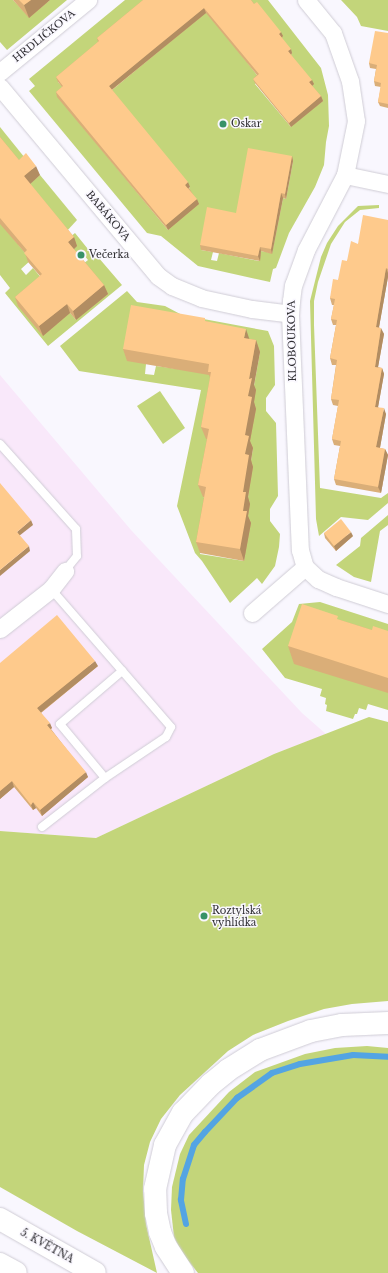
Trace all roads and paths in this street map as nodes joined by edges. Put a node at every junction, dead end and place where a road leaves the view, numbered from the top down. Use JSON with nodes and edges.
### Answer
{"nodes":[{"id":1,"x":88,"y":0,"type":"edge"},
{"id":2,"x":306,"y":0,"type":"edge"},
{"id":3,"x":0,"y":72,"type":"edge"},
{"id":4,"x":0,"y":87,"type":"edge"},
{"id":5,"x":345,"y":175,"type":"junction"},
{"id":6,"x":388,"y":184,"type":"edge"},
{"id":7,"x":290,"y":314,"type":"junction"},
{"id":8,"x":0,"y":444,"type":"edge"},
{"id":9,"x":305,"y":567,"type":"junction"},
{"id":10,"x":65,"y":571,"type":"joint"},
{"id":11,"x":51,"y":588,"type":"junction"},
{"id":12,"x":388,"y":604,"type":"edge"},
{"id":13,"x":252,"y":613,"type":"dead end"},
{"id":14,"x":0,"y":629,"type":"edge"},
{"id":15,"x":122,"y":671,"type":"junction"},
{"id":16,"x":105,"y":778,"type":"junction"},
{"id":17,"x":42,"y":827,"type":"dead end"},
{"id":18,"x":388,"y":1022,"type":"edge"},
{"id":19,"x":0,"y":1219,"type":"edge"},
{"id":20,"x":0,"y":1264,"type":"edge"},
{"id":21,"x":16,"y":1273,"type":"edge"},
{"id":22,"x":95,"y":1273,"type":"edge"},
{"id":23,"x":183,"y":1273,"type":"edge"}],
"edges":[{"from":1,"to":3,"type":"street","name":"HRDLIČKOVA"},
{"from":2,"to":5,"type":"street","name":"KLOBOUKOVA"},
{"from":4,"to":7,"type":"street","name":"BABÁKOVA"},
{"from":5,"to":6,"type":"street"},
{"from":5,"to":7,"type":"street","name":"KLOBOUKOVA"},
{"from":7,"to":9,"type":"street","name":"KLOBOUKOVA"},
{"from":8,"to":10,"type":"lane"},
{"from":9,"to":12,"type":"street"},
{"from":9,"to":13,"type":"street"},
{"from":10,"to":11,"type":"street"},
{"from":11,"to":14,"type":"street"},
{"from":11,"to":15,"type":"lane"},
{"from":15,"to":16,"type":"lane"},
{"from":15,"to":16,"type":"lane"},
{"from":16,"to":17,"type":"lane"},
{"from":18,"to":23,"type":"highway"},
{"from":19,"to":22,"type":"highway","name":"5. KVĚTNA"},
{"from":20,"to":21,"type":"highway"}]}
